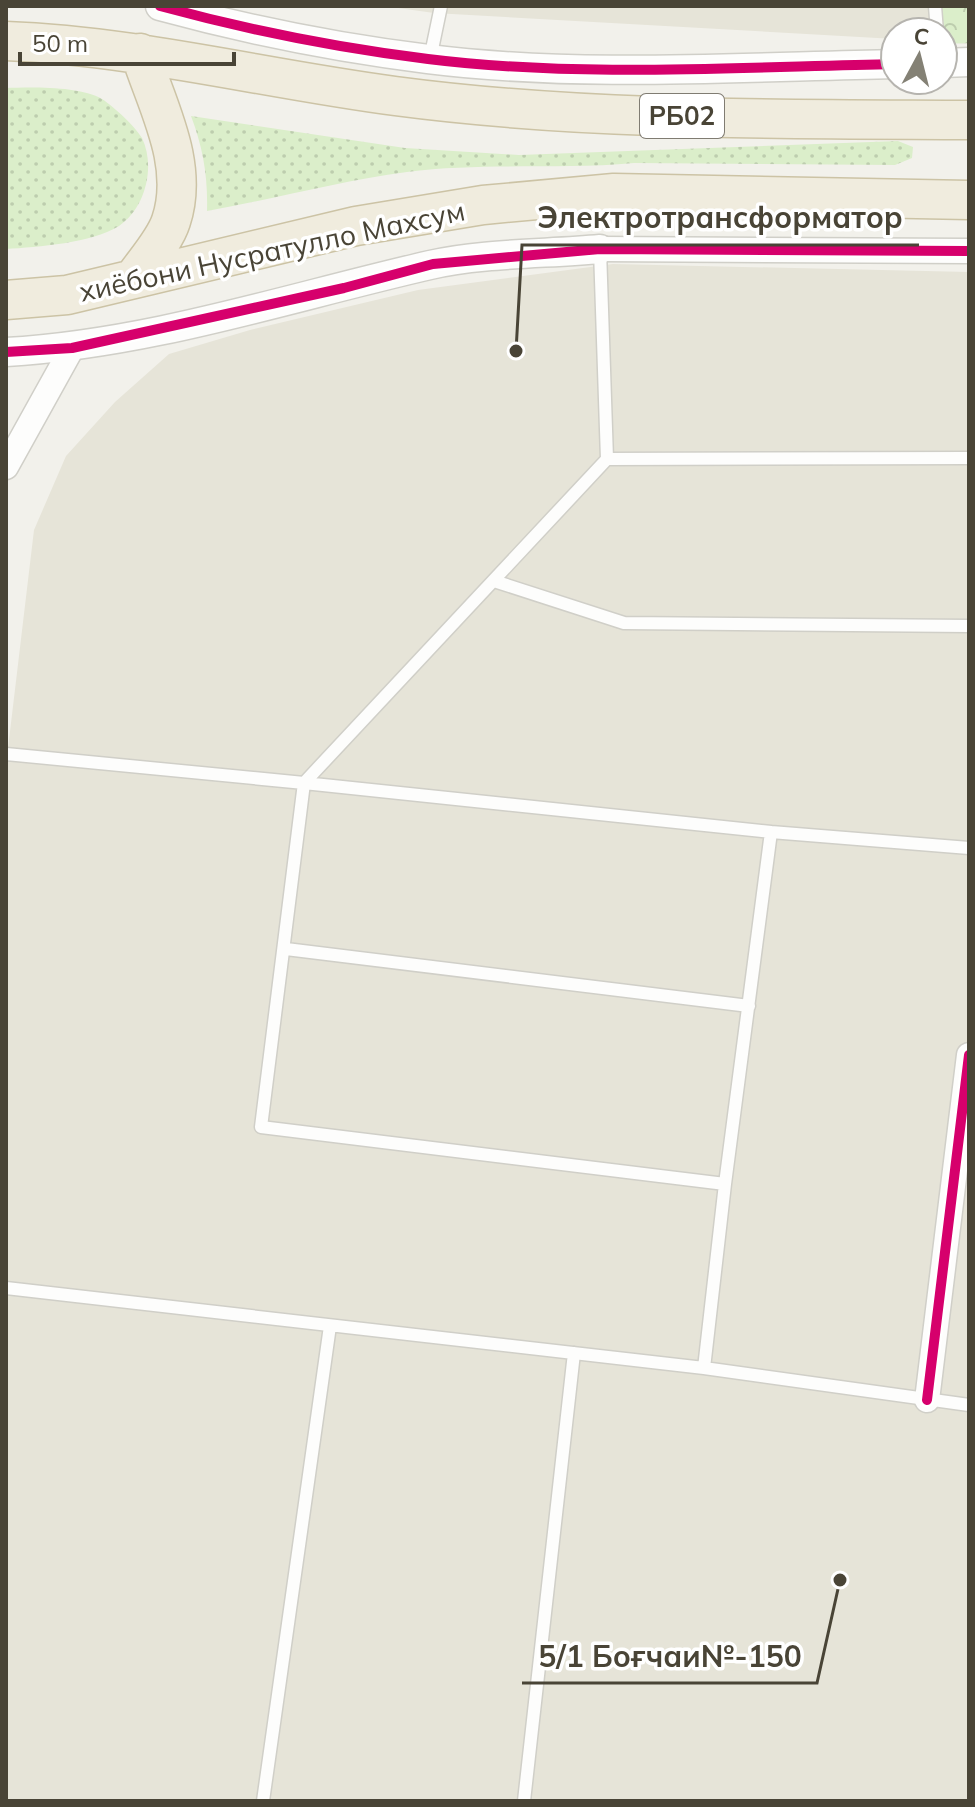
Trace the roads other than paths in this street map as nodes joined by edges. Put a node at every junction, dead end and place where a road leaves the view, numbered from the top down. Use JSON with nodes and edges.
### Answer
{"nodes":[{"id":1,"x":161,"y":6,"type":"edge"},
{"id":2,"x":441,"y":6,"type":"edge"},
{"id":3,"x":6,"y":41,"type":"edge"},
{"id":4,"x":140,"y":53,"type":"junction"},
{"id":5,"x":430,"y":59,"type":"junction"},
{"id":6,"x":879,"y":64,"type":"edge"},
{"id":7,"x":969,"y":120,"type":"edge"},
{"id":8,"x":969,"y":200,"type":"edge"},
{"id":9,"x":600,"y":249,"type":"junction"},
{"id":10,"x":969,"y":251,"type":"edge"},
{"id":11,"x":134,"y":278,"type":"junction"},
{"id":12,"x":6,"y":300,"type":"edge"},
{"id":13,"x":72,"y":348,"type":"junction"},
{"id":14,"x":6,"y":352,"type":"edge"},
{"id":15,"x":969,"y":458,"type":"edge"},
{"id":16,"x":607,"y":459,"type":"junction"},
{"id":17,"x":6,"y":467,"type":"edge"},
{"id":18,"x":494,"y":581,"type":"junction"},
{"id":19,"x":969,"y":626,"type":"edge"},
{"id":20,"x":6,"y":754,"type":"edge"},
{"id":21,"x":304,"y":783,"type":"junction"},
{"id":22,"x":771,"y":832,"type":"junction"},
{"id":23,"x":969,"y":848,"type":"edge"},
{"id":24,"x":286,"y":949,"type":"junction"},
{"id":25,"x":749,"y":1006,"type":"junction"},
{"id":26,"x":969,"y":1055,"type":"edge"},
{"id":27,"x":725,"y":1184,"type":"junction"},
{"id":28,"x":6,"y":1288,"type":"edge"},
{"id":29,"x":330,"y":1326,"type":"junction"},
{"id":30,"x":574,"y":1353,"type":"junction"},
{"id":31,"x":704,"y":1368,"type":"junction"},
{"id":32,"x":927,"y":1400,"type":"junction"},
{"id":33,"x":969,"y":1405,"type":"edge"},
{"id":34,"x":263,"y":1801,"type":"edge"},
{"id":35,"x":524,"y":1801,"type":"edge"}],
"edges":[{"from":1,"to":5,"type":"street"},
{"from":2,"to":5,"type":"lane"},
{"from":3,"to":4,"type":"highway","number":"РБ02"},
{"from":4,"to":7,"type":"highway","number":"РБ02"},
{"from":4,"to":11,"type":"highway"},
{"from":5,"to":6,"type":"street"},
{"from":8,"to":11,"type":"highway","name":"хиёбони Нусратулло Махсум"},
{"from":9,"to":10,"type":"street"},
{"from":9,"to":13,"type":"street"},
{"from":9,"to":16,"type":"lane"},
{"from":11,"to":12,"type":"highway","name":"хиёбони Нусратулло Махсум"},
{"from":13,"to":14,"type":"street"},
{"from":13,"to":17,"type":"street"},
{"from":15,"to":16,"type":"lane"},
{"from":16,"to":18,"type":"lane"},
{"from":18,"to":19,"type":"lane"},
{"from":18,"to":21,"type":"lane"},
{"from":20,"to":21,"type":"lane"},
{"from":21,"to":22,"type":"lane"},
{"from":21,"to":24,"type":"lane"},
{"from":22,"to":23,"type":"lane"},
{"from":22,"to":25,"type":"lane"},
{"from":24,"to":25,"type":"lane"},
{"from":24,"to":27,"type":"lane"},
{"from":25,"to":27,"type":"lane"},
{"from":26,"to":32,"type":"street"},
{"from":27,"to":31,"type":"lane"},
{"from":28,"to":29,"type":"lane"},
{"from":29,"to":30,"type":"lane"},
{"from":29,"to":34,"type":"lane"},
{"from":30,"to":31,"type":"lane"},
{"from":30,"to":35,"type":"lane"},
{"from":31,"to":32,"type":"lane"},
{"from":32,"to":33,"type":"lane"}]}
